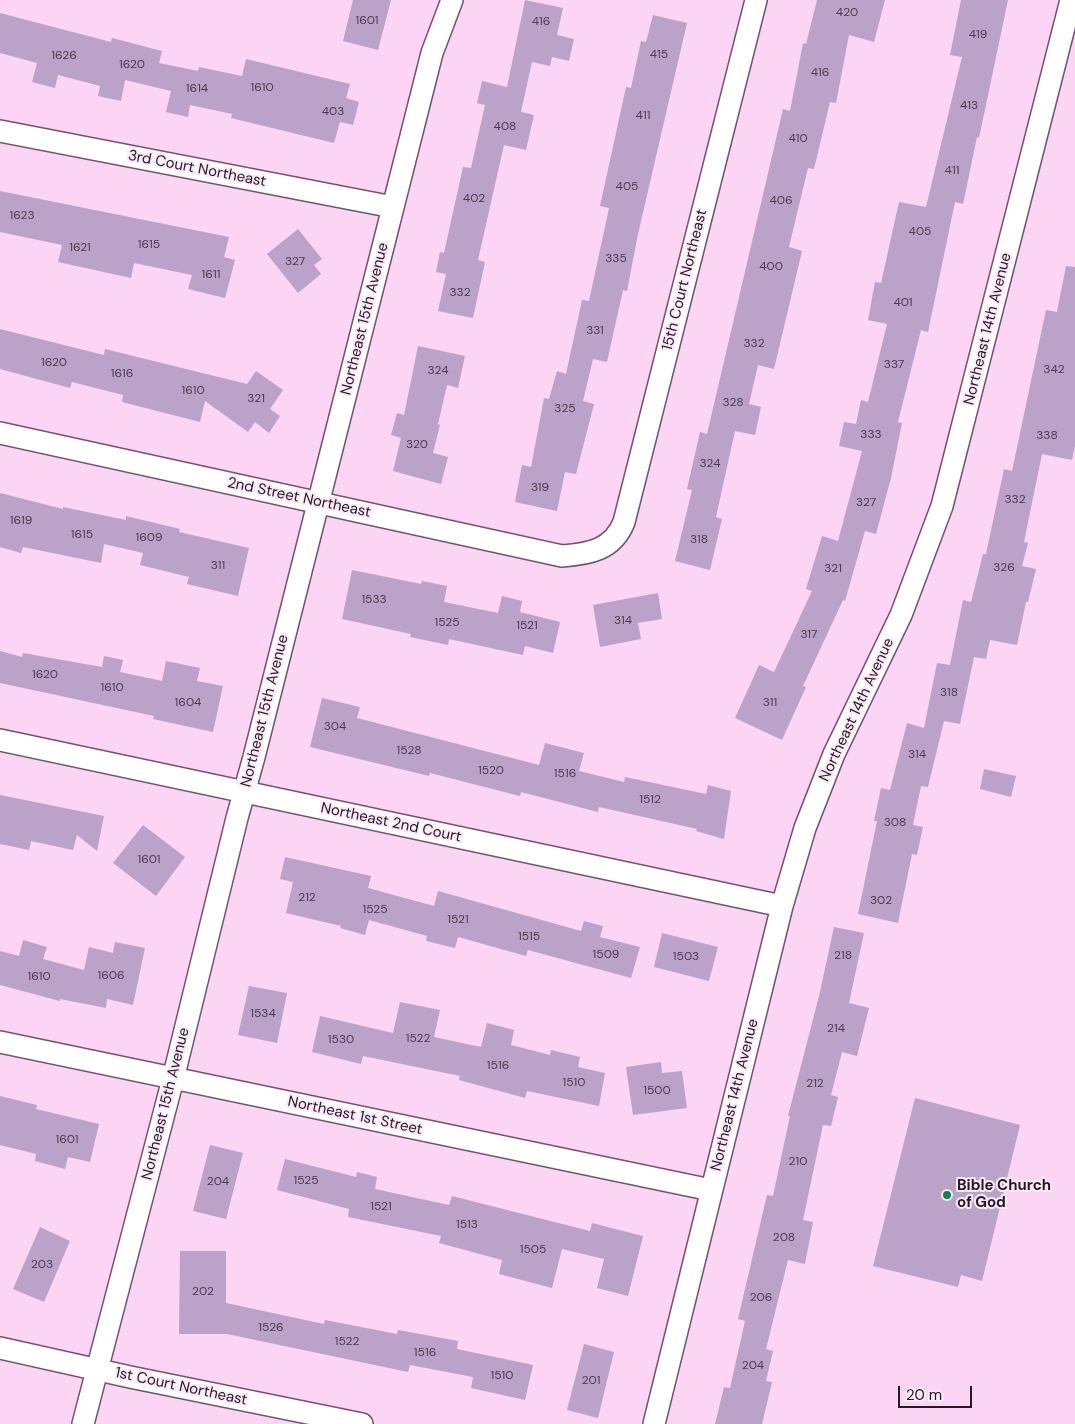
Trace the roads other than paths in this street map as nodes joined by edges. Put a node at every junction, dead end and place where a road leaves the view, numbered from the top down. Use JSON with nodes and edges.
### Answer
{"nodes":[{"id":1,"x":452,"y":0,"type":"edge"},
{"id":2,"x":756,"y":0,"type":"edge"},
{"id":3,"x":1071,"y":0,"type":"edge"},
{"id":4,"x":0,"y":131,"type":"edge"},
{"id":5,"x":393,"y":207,"type":"junction"},
{"id":6,"x":0,"y":433,"type":"edge"},
{"id":7,"x":318,"y":502,"type":"junction"},
{"id":8,"x":599,"y":550,"type":"joint"},
{"id":9,"x":0,"y":740,"type":"edge"},
{"id":10,"x":245,"y":792,"type":"junction"},
{"id":11,"x":782,"y":906,"type":"junction"},
{"id":12,"x":0,"y":1042,"type":"edge"},
{"id":13,"x":173,"y":1078,"type":"junction"},
{"id":14,"x":711,"y":1190,"type":"junction"},
{"id":15,"x":0,"y":1348,"type":"edge"},
{"id":16,"x":99,"y":1369,"type":"junction"},
{"id":17,"x":84,"y":1424,"type":"edge"},
{"id":18,"x":362,"y":1424,"type":"edge"},
{"id":19,"x":654,"y":1424,"type":"edge"}],
"edges":[{"from":1,"to":5,"type":"street","name":"Northeast 15th Avenue"},
{"from":2,"to":8,"type":"street","name":"15th Court Northeast"},
{"from":3,"to":11,"type":"street","name":"Northeast 14th Avenue"},
{"from":4,"to":5,"type":"street","name":"3rd Court Northeast"},
{"from":5,"to":7,"type":"street","name":"Northeast 15th Avenue"},
{"from":6,"to":7,"type":"street","name":"2nd Street Northeast"},
{"from":7,"to":8,"type":"street","name":"2nd Street Northeast"},
{"from":7,"to":10,"type":"street","name":"Northeast 15th Avenue"},
{"from":9,"to":10,"type":"street","name":"Northeast 2nd Court"},
{"from":10,"to":11,"type":"street","name":"Northeast 2nd Court"},
{"from":10,"to":13,"type":"street","name":"Northeast 15th Avenue"},
{"from":11,"to":14,"type":"street","name":"Northeast 14th Avenue"},
{"from":12,"to":13,"type":"street","name":"Northeast 1st Street"},
{"from":13,"to":14,"type":"street","name":"Northeast 1st Street"},
{"from":13,"to":16,"type":"street","name":"Northeast 15th Avenue"},
{"from":14,"to":19,"type":"street","name":"Northeast 14th Avenue"},
{"from":15,"to":16,"type":"street","name":"1st Court Northeast"},
{"from":16,"to":17,"type":"street","name":"Northeast 15th Avenue"},
{"from":16,"to":18,"type":"street","name":"1st Court Northeast"}]}
